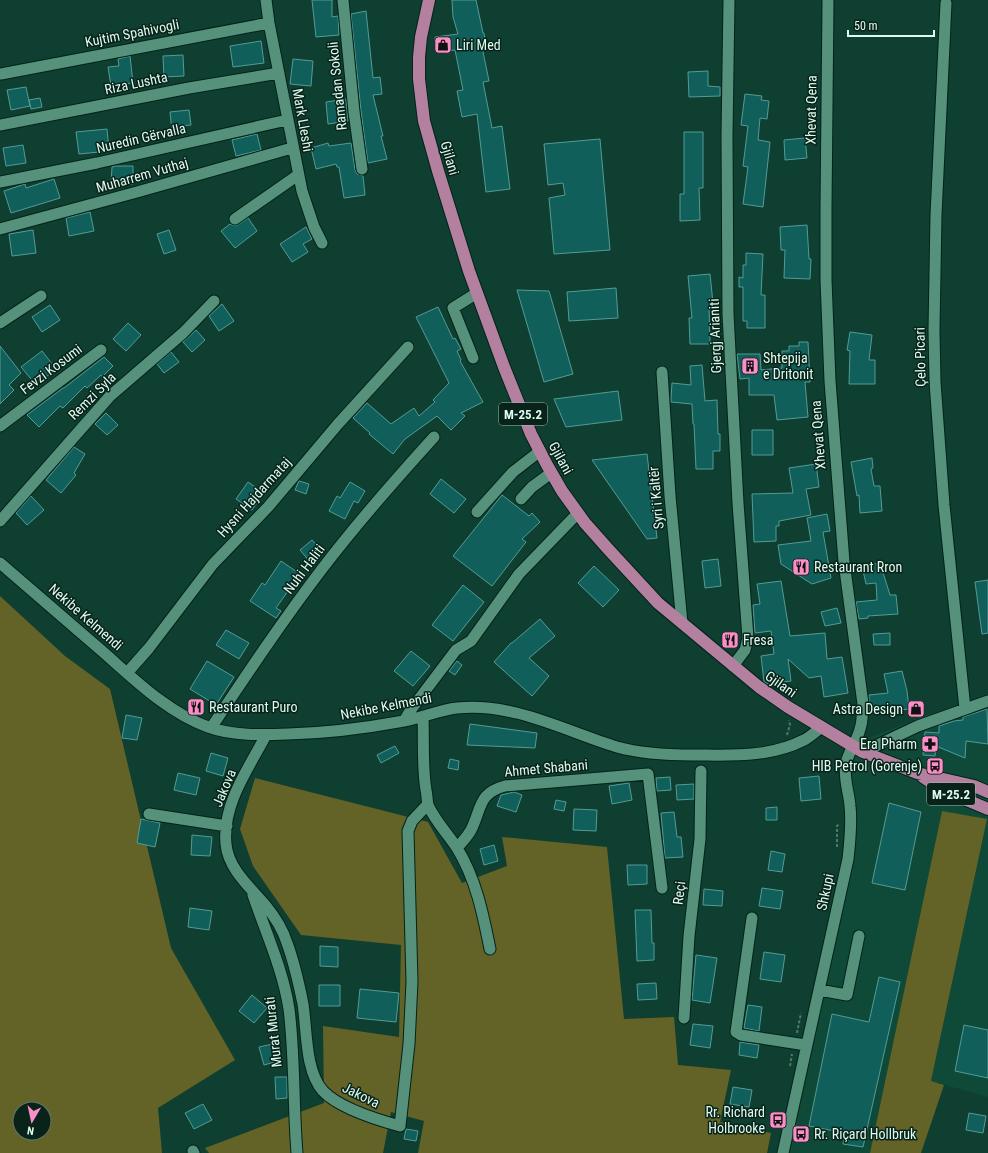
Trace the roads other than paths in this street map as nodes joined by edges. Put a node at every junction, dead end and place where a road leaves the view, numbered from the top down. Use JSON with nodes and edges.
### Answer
{"nodes":[{"id":1,"x":266,"y":0,"type":"edge"},
{"id":2,"x":343,"y":0,"type":"edge"},
{"id":3,"x":429,"y":0,"type":"edge"},
{"id":4,"x":729,"y":0,"type":"edge"},
{"id":5,"x":828,"y":0,"type":"edge"},
{"id":6,"x":946,"y":3,"type":"dead end"},
{"id":7,"x":269,"y":23,"type":"junction"},
{"id":8,"x":279,"y":73,"type":"junction"},
{"id":9,"x":1,"y":74,"type":"edge"},
{"id":10,"x":287,"y":120,"type":"junction"},
{"id":11,"x":0,"y":125,"type":"edge"},
{"id":12,"x":292,"y":148,"type":"junction"},
{"id":13,"x":362,"y":169,"type":"dead end"},
{"id":14,"x":298,"y":175,"type":"junction"},
{"id":15,"x":0,"y":182,"type":"edge"},
{"id":16,"x":235,"y":219,"type":"dead end"},
{"id":17,"x":0,"y":229,"type":"edge"},
{"id":18,"x":322,"y":243,"type":"dead end"},
{"id":19,"x":477,"y":293,"type":"junction"},
{"id":20,"x":42,"y":296,"type":"dead end"},
{"id":21,"x":214,"y":301,"type":"dead end"},
{"id":22,"x":0,"y":323,"type":"edge"},
{"id":23,"x":408,"y":347,"type":"dead end"},
{"id":24,"x":101,"y":350,"type":"dead end"},
{"id":25,"x":473,"y":358,"type":"dead end"},
{"id":26,"x":662,"y":372,"type":"dead end"},
{"id":27,"x":0,"y":426,"type":"edge"},
{"id":28,"x":434,"y":437,"type":"dead end"},
{"id":29,"x":540,"y":451,"type":"junction"},
{"id":30,"x":552,"y":473,"type":"junction"},
{"id":31,"x":521,"y":499,"type":"dead end"},
{"id":32,"x":477,"y":512,"type":"dead end"},
{"id":33,"x":578,"y":513,"type":"junction"},
{"id":34,"x":0,"y":521,"type":"edge"},
{"id":35,"x":0,"y":563,"type":"edge"},
{"id":36,"x":682,"y":622,"type":"junction"},
{"id":37,"x":733,"y":666,"type":"junction"},
{"id":38,"x":127,"y":673,"type":"junction"},
{"id":39,"x":988,"y":701,"type":"edge"},
{"id":40,"x":965,"y":709,"type":"junction"},
{"id":41,"x":423,"y":717,"type":"junction"},
{"id":42,"x":404,"y":721,"type":"junction"},
{"id":43,"x":822,"y":727,"type":"junction"},
{"id":44,"x":211,"y":728,"type":"junction"},
{"id":45,"x":266,"y":735,"type":"junction"},
{"id":46,"x":852,"y":745,"type":"junction"},
{"id":47,"x":863,"y":752,"type":"junction"},
{"id":48,"x":701,"y":771,"type":"dead end"},
{"id":49,"x":917,"y":773,"type":"junction"},
{"id":50,"x":988,"y":792,"type":"edge"},
{"id":51,"x":428,"y":804,"type":"junction"},
{"id":52,"x":988,"y":809,"type":"edge"},
{"id":53,"x":148,"y":814,"type":"dead end"},
{"id":54,"x":227,"y":826,"type":"junction"},
{"id":55,"x":457,"y":848,"type":"junction"},
{"id":56,"x":662,"y":888,"type":"dead end"},
{"id":57,"x":252,"y":890,"type":"junction"},
{"id":58,"x":752,"y":918,"type":"dead end"},
{"id":59,"x":859,"y":936,"type":"dead end"},
{"id":60,"x":490,"y":949,"type":"dead end"},
{"id":61,"x":819,"y":990,"type":"junction"},
{"id":62,"x":684,"y":1018,"type":"dead end"},
{"id":63,"x":806,"y":1045,"type":"junction"},
{"id":64,"x":297,"y":1153,"type":"edge"},
{"id":65,"x":782,"y":1153,"type":"edge"}],
"edges":[{"from":1,"to":7,"type":"street","name":"Mark Lleshi"},
{"from":2,"to":13,"type":"street","name":"Ramadan Sokoli"},
{"from":3,"to":19,"type":"main road","name":"Gjilani","number":"M-25.2"},
{"from":4,"to":37,"type":"street","name":"Gjergj Arianiti"},
{"from":5,"to":46,"type":"street","name":"Xhevat Qena"},
{"from":6,"to":40,"type":"street","name":"Çelo Picari"},
{"from":7,"to":8,"type":"street","name":"Mark Lleshi"},
{"from":7,"to":9,"type":"street","name":"Kujtim Spahivogli"},
{"from":8,"to":10,"type":"street","name":"Mark Lleshi"},
{"from":8,"to":11,"type":"street","name":"Riza Lushta"},
{"from":10,"to":12,"type":"street","name":"Mark Lleshi"},
{"from":10,"to":15,"type":"street","name":"Nuredin Gërvalla"},
{"from":12,"to":14,"type":"street","name":"Mark Lleshi"},
{"from":12,"to":17,"type":"street","name":"Muharrem Vuthaj"},
{"from":14,"to":16,"type":"street"},
{"from":14,"to":18,"type":"street","name":"Mark Lleshi"},
{"from":19,"to":25,"type":"street"},
{"from":19,"to":29,"type":"main road","name":"Gjilani","number":"M-25.2"},
{"from":20,"to":22,"type":"street"},
{"from":21,"to":34,"type":"street","name":"Remzi Syla"},
{"from":23,"to":38,"type":"street","name":"Hysni Hajdarmataj"},
{"from":24,"to":27,"type":"street","name":"Fevzi Kosumi"},
{"from":26,"to":36,"type":"street","name":"Syri i Kaltër"},
{"from":28,"to":44,"type":"street","name":"Nuhi Haliti"},
{"from":29,"to":30,"type":"main road","name":"Gjilani","number":"M-25.2"},
{"from":29,"to":32,"type":"street"},
{"from":30,"to":31,"type":"street"},
{"from":30,"to":33,"type":"main road","name":"Gjilani","number":"M-25.2"},
{"from":33,"to":36,"type":"main road","name":"Gjilani","number":"M-25.2"},
{"from":33,"to":42,"type":"street"},
{"from":35,"to":38,"type":"street","name":"Nekibe Kelmendi"},
{"from":36,"to":37,"type":"main road","name":"Gjilani","number":"M-25.2"},
{"from":37,"to":43,"type":"main road","name":"Gjilani","number":"M-25.2"},
{"from":38,"to":44,"type":"street","name":"Nekibe Kelmendi"},
{"from":39,"to":40,"type":"street"},
{"from":40,"to":47,"type":"street"},
{"from":41,"to":42,"type":"street","name":"Nekibe Kelmendi"},
{"from":41,"to":43,"type":"street","name":"Nekibe Kelmendi"},
{"from":41,"to":51,"type":"street"},
{"from":42,"to":45,"type":"street","name":"Nekibe Kelmendi"},
{"from":43,"to":46,"type":"main road","name":"Gjilani"},
{"from":44,"to":45,"type":"street","name":"Nekibe Kelmendi"},
{"from":45,"to":54,"type":"street","name":"Jakova"},
{"from":46,"to":47,"type":"main road","name":"Gjilani"},
{"from":46,"to":61,"type":"street","name":"Shkupi"},
{"from":47,"to":49,"type":"main road","name":"Gjilani"},
{"from":48,"to":62,"type":"street","name":"Reçi"},
{"from":49,"to":50,"type":"main road","name":"Gjilani","number":"M-25.2"},
{"from":49,"to":52,"type":"main road","name":"Gjilani","number":"M-25.2"},
{"from":51,"to":55,"type":"street"},
{"from":51,"to":57,"type":"street","name":"Jakova"},
{"from":53,"to":54,"type":"street"},
{"from":54,"to":57,"type":"street","name":"Jakova"},
{"from":55,"to":56,"type":"street","name":"Ahmet Shabani"},
{"from":55,"to":60,"type":"street"},
{"from":57,"to":64,"type":"street","name":"Murat Murati"},
{"from":58,"to":63,"type":"street"},
{"from":59,"to":61,"type":"street"},
{"from":61,"to":63,"type":"street","name":"Shkupi"},
{"from":63,"to":65,"type":"street","name":"Shkupi"}]}
